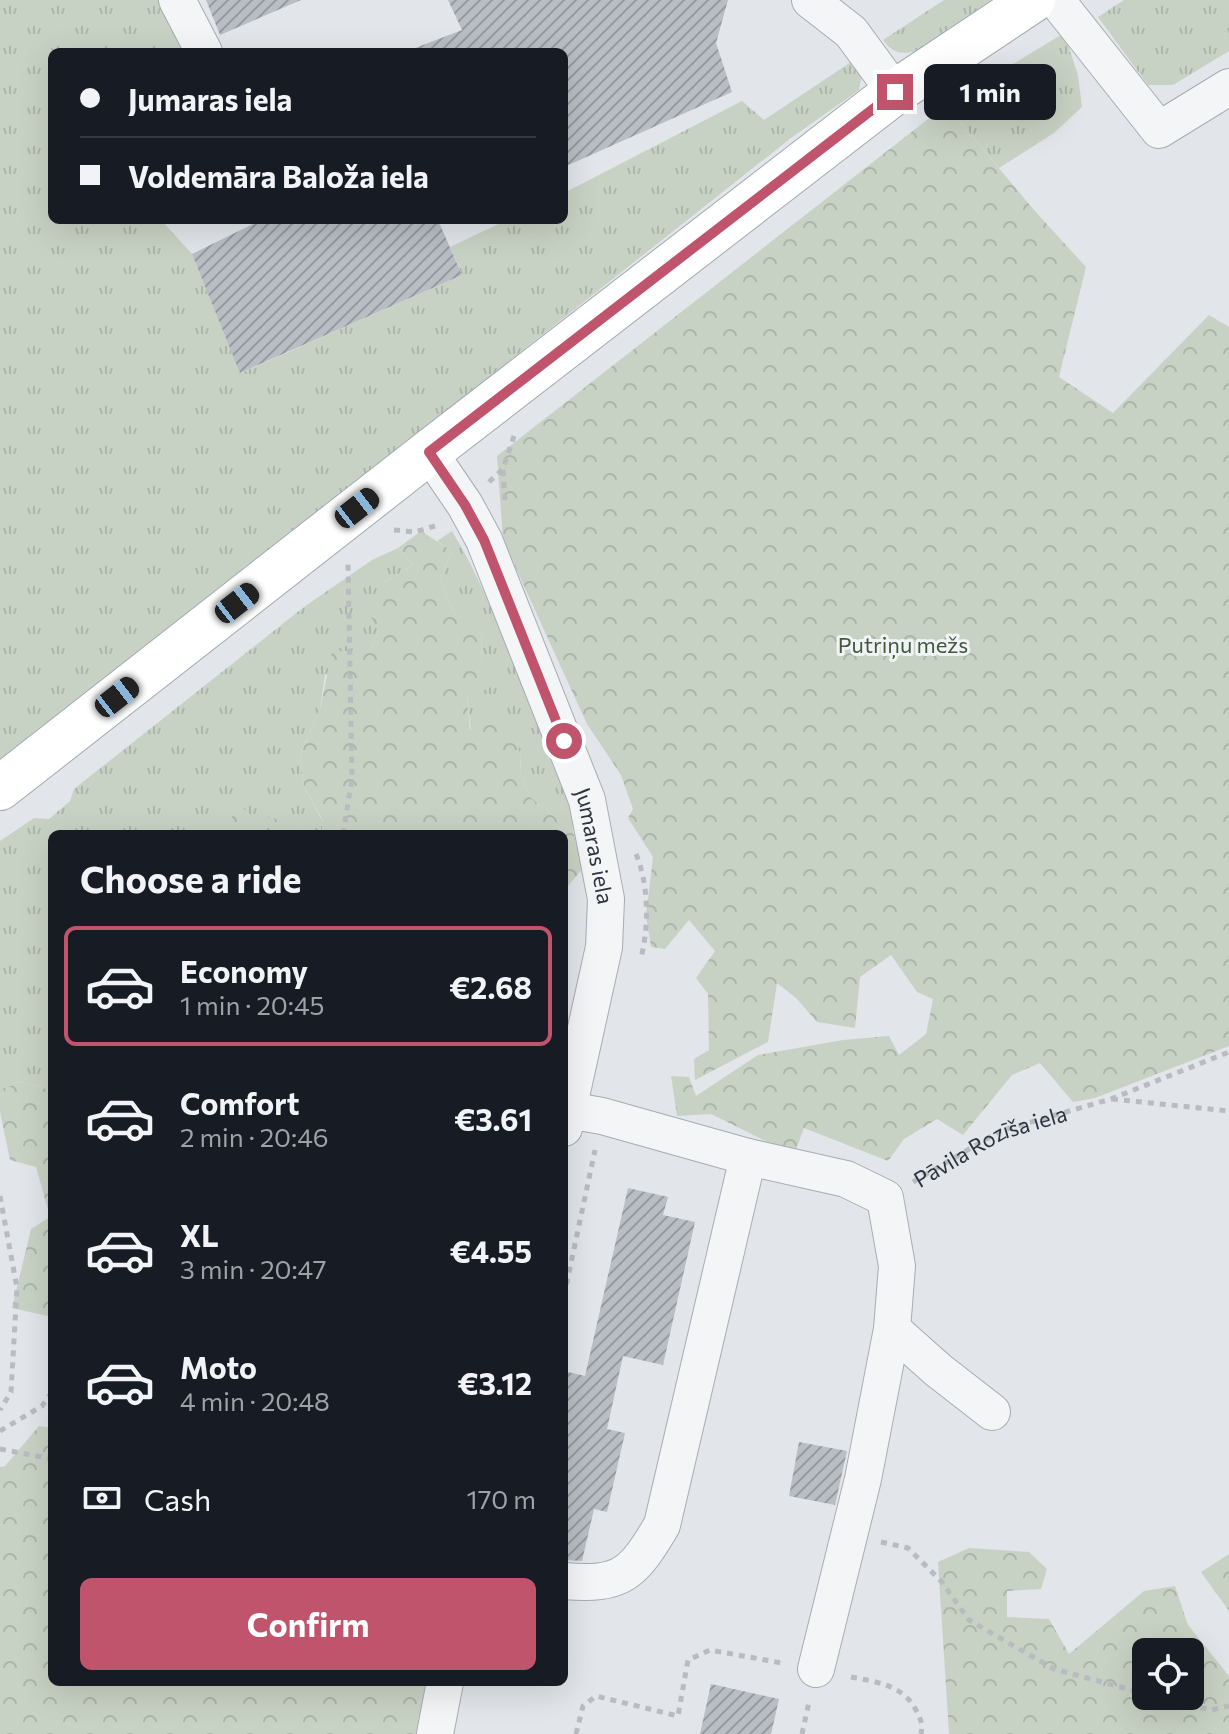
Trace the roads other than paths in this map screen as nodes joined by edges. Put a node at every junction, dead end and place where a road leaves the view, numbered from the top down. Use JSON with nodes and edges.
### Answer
{"nodes":[{"id":1,"x":177,"y":0,"type":"edge"},
{"id":2,"x":810,"y":0,"type":"edge"},
{"id":3,"x":1033,"y":0,"type":"edge"},
{"id":4,"x":1056,"y":0,"type":"edge"},
{"id":5,"x":202,"y":48,"type":"edge"},
{"id":6,"x":1229,"y":87,"type":"edge"},
{"id":7,"x":895,"y":92,"type":"junction"},
{"id":8,"x":429,"y":452,"type":"junction"},
{"id":9,"x":0,"y":788,"type":"edge"},
{"id":10,"x":578,"y":1118,"type":"edge"},
{"id":11,"x":748,"y":1157,"type":"junction"},
{"id":12,"x":892,"y":1329,"type":"junction"},
{"id":13,"x":992,"y":1412,"type":"dead end"},
{"id":14,"x":568,"y":1581,"type":"edge"},
{"id":15,"x":816,"y":1669,"type":"road end"},
{"id":16,"x":444,"y":1686,"type":"edge"},
{"id":17,"x":435,"y":1734,"type":"edge"}],
"edges":[{"from":1,"to":5,"type":"street"},
{"from":2,"to":7,"type":"street"},
{"from":3,"to":7,"type":"main road"},
{"from":4,"to":6,"type":"street"},
{"from":7,"to":8,"type":"main road"},
{"from":8,"to":9,"type":"main road"},
{"from":8,"to":10,"type":"street","name":"Jumaras iela"},
{"from":10,"to":11,"type":"street"},
{"from":11,"to":12,"type":"street"},
{"from":11,"to":14,"type":"street"},
{"from":12,"to":13,"type":"street"},
{"from":12,"to":15,"type":"street"},
{"from":16,"to":17,"type":"street"}]}
